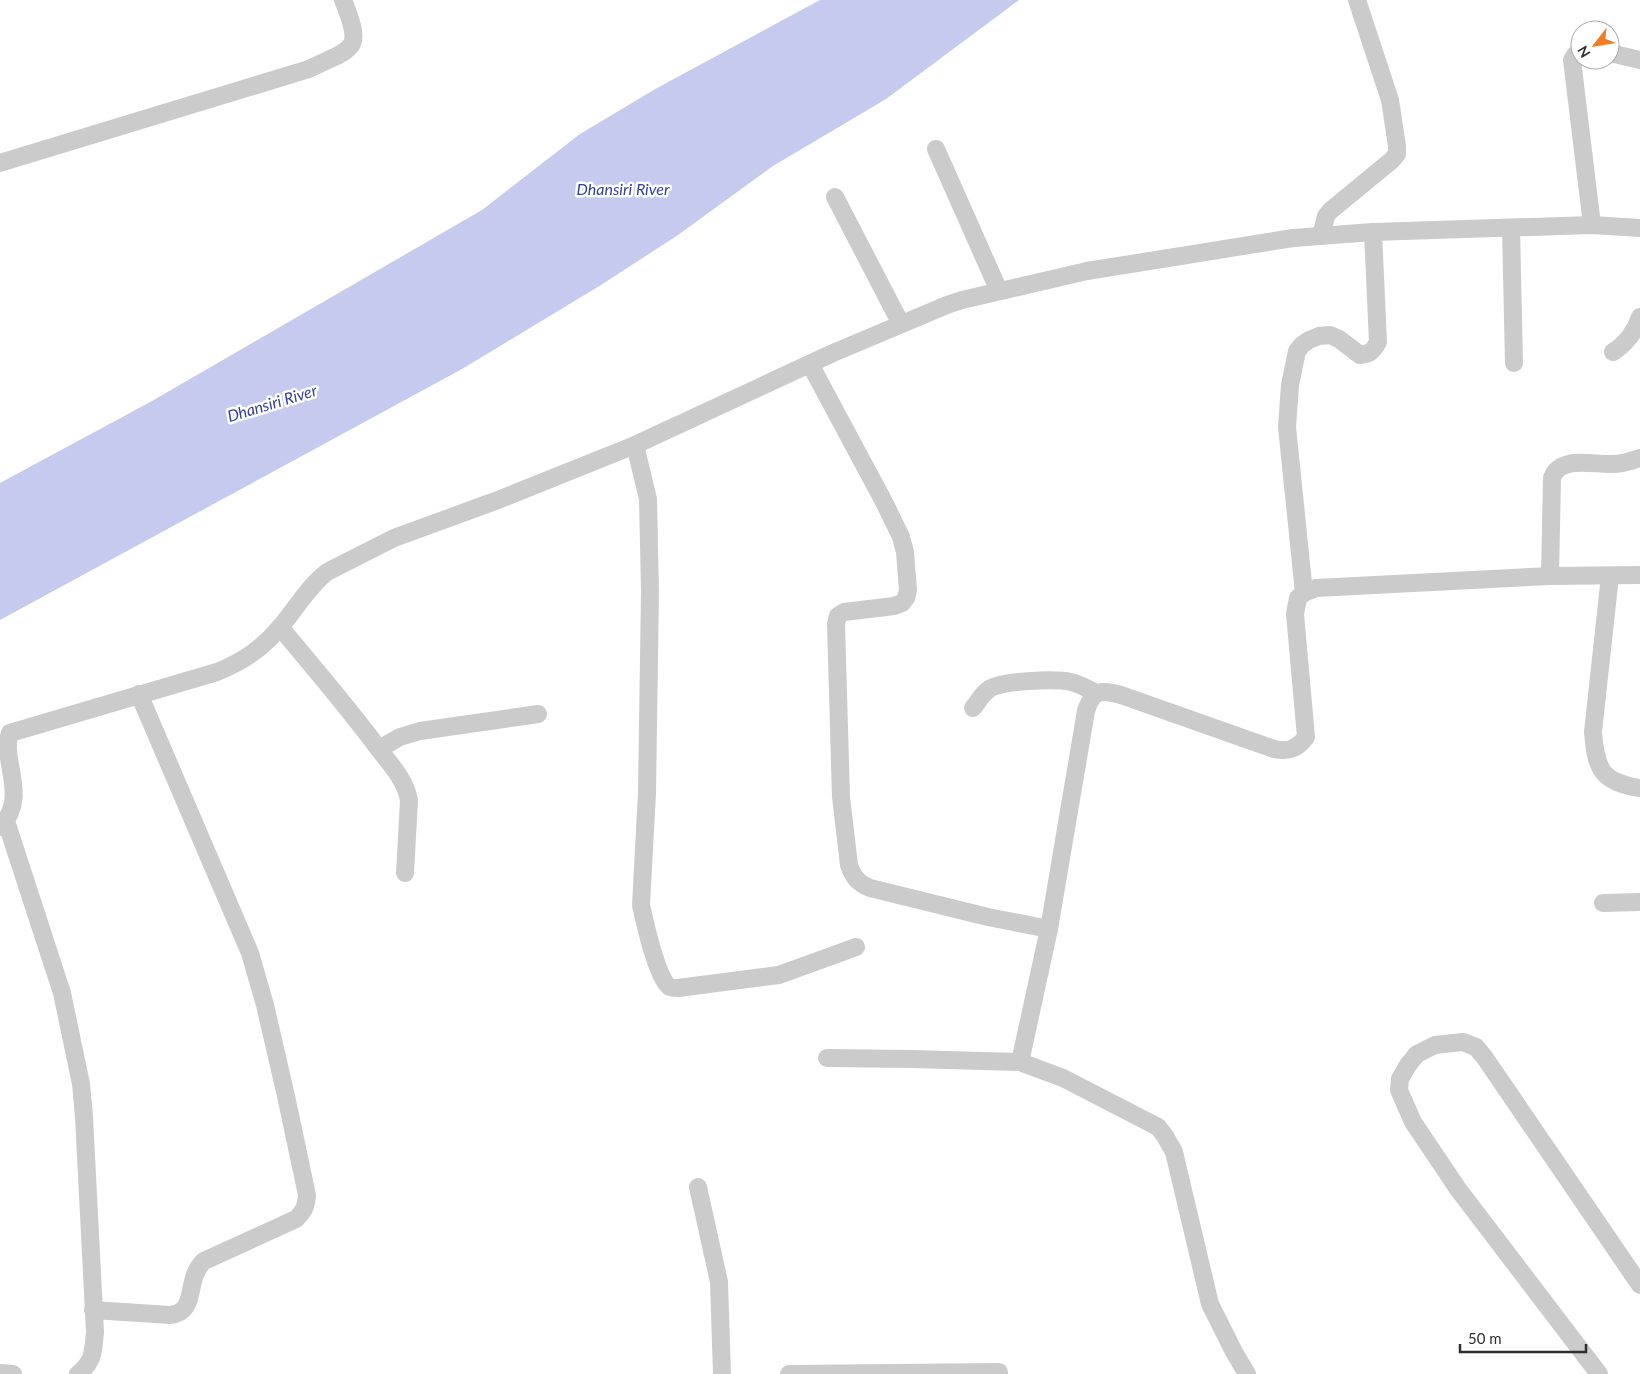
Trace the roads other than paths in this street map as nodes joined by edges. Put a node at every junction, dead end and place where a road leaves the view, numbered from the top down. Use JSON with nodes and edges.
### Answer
{"nodes":[{"id":1,"x":343,"y":0,"type":"edge"},
{"id":2,"x":1357,"y":0,"type":"edge"},
{"id":3,"x":1620,"y":55,"type":"edge"},
{"id":4,"x":1640,"y":60,"type":"edge"},
{"id":5,"x":1573,"y":70,"type":"edge"},
{"id":6,"x":936,"y":149,"type":"dead end"},
{"id":7,"x":0,"y":163,"type":"edge"},
{"id":8,"x":835,"y":197,"type":"dead end"},
{"id":9,"x":1592,"y":225,"type":"junction"},
{"id":10,"x":1511,"y":228,"type":"junction"},
{"id":11,"x":1640,"y":228,"type":"edge"},
{"id":12,"x":1373,"y":232,"type":"junction"},
{"id":13,"x":1322,"y":236,"type":"junction"},
{"id":14,"x":999,"y":292,"type":"junction"},
{"id":15,"x":1640,"y":317,"type":"edge"},
{"id":16,"x":901,"y":324,"type":"junction"},
{"id":17,"x":1613,"y":352,"type":"dead end"},
{"id":18,"x":1514,"y":363,"type":"dead end"},
{"id":19,"x":810,"y":364,"type":"junction"},
{"id":20,"x":636,"y":445,"type":"junction"},
{"id":21,"x":1640,"y":458,"type":"edge"},
{"id":22,"x":1640,"y":575,"type":"edge"},
{"id":23,"x":1550,"y":576,"type":"junction"},
{"id":24,"x":1610,"y":576,"type":"junction"},
{"id":25,"x":1304,"y":592,"type":"junction"},
{"id":26,"x":280,"y":627,"type":"junction"},
{"id":27,"x":1096,"y":693,"type":"junction"},
{"id":28,"x":139,"y":694,"type":"junction"},
{"id":29,"x":973,"y":708,"type":"dead end"},
{"id":30,"x":538,"y":714,"type":"dead end"},
{"id":31,"x":379,"y":750,"type":"junction"},
{"id":32,"x":1640,"y":788,"type":"edge"},
{"id":33,"x":3,"y":824,"type":"edge"},
{"id":34,"x":405,"y":873,"type":"dead end"},
{"id":35,"x":1640,"y":902,"type":"edge"},
{"id":36,"x":1603,"y":903,"type":"dead end"},
{"id":37,"x":1050,"y":929,"type":"junction"},
{"id":38,"x":856,"y":947,"type":"dead end"},
{"id":39,"x":827,"y":1058,"type":"dead end"},
{"id":40,"x":1020,"y":1062,"type":"junction"},
{"id":41,"x":698,"y":1187,"type":"dead end"},
{"id":42,"x":1640,"y":1285,"type":"edge"},
{"id":43,"x":93,"y":1310,"type":"junction"},
{"id":44,"x":999,"y":1372,"type":"dead end"},
{"id":45,"x":0,"y":1373,"type":"edge"},
{"id":46,"x":13,"y":1374,"type":"edge"},
{"id":47,"x":78,"y":1374,"type":"edge"},
{"id":48,"x":722,"y":1374,"type":"edge"},
{"id":49,"x":789,"y":1374,"type":"edge"},
{"id":50,"x":1247,"y":1374,"type":"edge"},
{"id":51,"x":1599,"y":1374,"type":"edge"}],
"edges":[{"from":1,"to":7,"type":"street"},
{"from":2,"to":13,"type":"street"},
{"from":3,"to":4,"type":"street"},
{"from":5,"to":9,"type":"street"},
{"from":6,"to":14,"type":"street"},
{"from":8,"to":16,"type":"street"},
{"from":9,"to":10,"type":"street"},
{"from":9,"to":11,"type":"street"},
{"from":10,"to":12,"type":"street"},
{"from":10,"to":18,"type":"street"},
{"from":12,"to":13,"type":"street"},
{"from":12,"to":25,"type":"street"},
{"from":13,"to":14,"type":"street"},
{"from":14,"to":16,"type":"street"},
{"from":15,"to":17,"type":"street"},
{"from":16,"to":19,"type":"street"},
{"from":19,"to":20,"type":"street"},
{"from":19,"to":37,"type":"street"},
{"from":20,"to":26,"type":"street"},
{"from":20,"to":38,"type":"street"},
{"from":21,"to":23,"type":"street"},
{"from":22,"to":24,"type":"street"},
{"from":23,"to":24,"type":"street"},
{"from":23,"to":25,"type":"street"},
{"from":24,"to":32,"type":"street"},
{"from":25,"to":27,"type":"street"},
{"from":26,"to":28,"type":"street"},
{"from":26,"to":31,"type":"street"},
{"from":27,"to":29,"type":"street"},
{"from":27,"to":37,"type":"street"},
{"from":28,"to":33,"type":"street"},
{"from":28,"to":43,"type":"street"},
{"from":30,"to":31,"type":"street"},
{"from":31,"to":34,"type":"street"},
{"from":33,"to":43,"type":"street"},
{"from":35,"to":36,"type":"street"},
{"from":37,"to":40,"type":"street"},
{"from":39,"to":40,"type":"street"},
{"from":40,"to":50,"type":"street"},
{"from":41,"to":48,"type":"street"},
{"from":42,"to":51,"type":"street"},
{"from":43,"to":47,"type":"street"},
{"from":44,"to":49,"type":"street"},
{"from":45,"to":46,"type":"street"}]}
